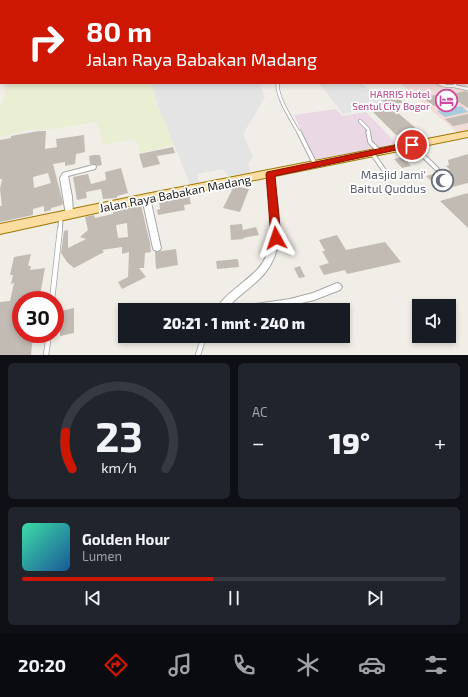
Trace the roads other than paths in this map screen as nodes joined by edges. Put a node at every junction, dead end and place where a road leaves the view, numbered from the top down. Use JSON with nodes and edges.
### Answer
{"nodes":[{"id":1,"x":278,"y":84,"type":"edge"},
{"id":2,"x":441,"y":84,"type":"edge"},
{"id":3,"x":455,"y":85,"type":"edge"},
{"id":4,"x":468,"y":89,"type":"edge"},
{"id":5,"x":360,"y":120,"type":"dead end"},
{"id":6,"x":468,"y":134,"type":"edge"},
{"id":7,"x":412,"y":145,"type":"junction"},
{"id":8,"x":376,"y":153,"type":"junction"},
{"id":9,"x":315,"y":165,"type":"junction"},
{"id":10,"x":94,"y":167,"type":"dead end"},
{"id":11,"x":437,"y":169,"type":"dead end"},
{"id":12,"x":386,"y":173,"type":"dead end"},
{"id":13,"x":270,"y":174,"type":"junction"},
{"id":14,"x":146,"y":198,"type":"junction"},
{"id":15,"x":65,"y":214,"type":"junction"},
{"id":16,"x":0,"y":229,"type":"edge"},
{"id":17,"x":157,"y":248,"type":"dead end"},
{"id":18,"x":337,"y":287,"type":"dead end"},
{"id":19,"x":53,"y":291,"type":"edge"},
{"id":20,"x":227,"y":303,"type":"edge"},
{"id":21,"x":293,"y":303,"type":"edge"},
{"id":22,"x":48,"y":343,"type":"edge"},
{"id":23,"x":202,"y":343,"type":"edge"},
{"id":24,"x":46,"y":355,"type":"edge"},
{"id":25,"x":198,"y":355,"type":"edge"}],
"edges":[{"from":1,"to":9,"type":"lane"},
{"from":2,"to":3,"type":"lane"},
{"from":3,"to":4,"type":"lane"},
{"from":5,"to":8,"type":"lane"},
{"from":6,"to":7,"type":"main road","name":"Jalan Raya Babakan Madang"},
{"from":7,"to":8,"type":"main road","name":"Jalan Raya Babakan Madang"},
{"from":7,"to":11,"type":"lane"},
{"from":8,"to":9,"type":"main road","name":"Jalan Raya Babakan Madang"},
{"from":8,"to":12,"type":"lane"},
{"from":9,"to":13,"type":"main road","name":"Jalan Raya Babakan Madang"},
{"from":10,"to":15,"type":"street"},
{"from":13,"to":14,"type":"main road","name":"Jalan Raya Babakan Madang"},
{"from":13,"to":20,"type":"street"},
{"from":14,"to":15,"type":"main road","name":"Jalan Raya Babakan Madang"},
{"from":14,"to":17,"type":"street"},
{"from":15,"to":16,"type":"main road","name":"Jalan Raya Babakan Madang"},
{"from":15,"to":19,"type":"lane"},
{"from":18,"to":21,"type":"street"},
{"from":22,"to":24,"type":"lane"},
{"from":23,"to":25,"type":"lane"}]}
